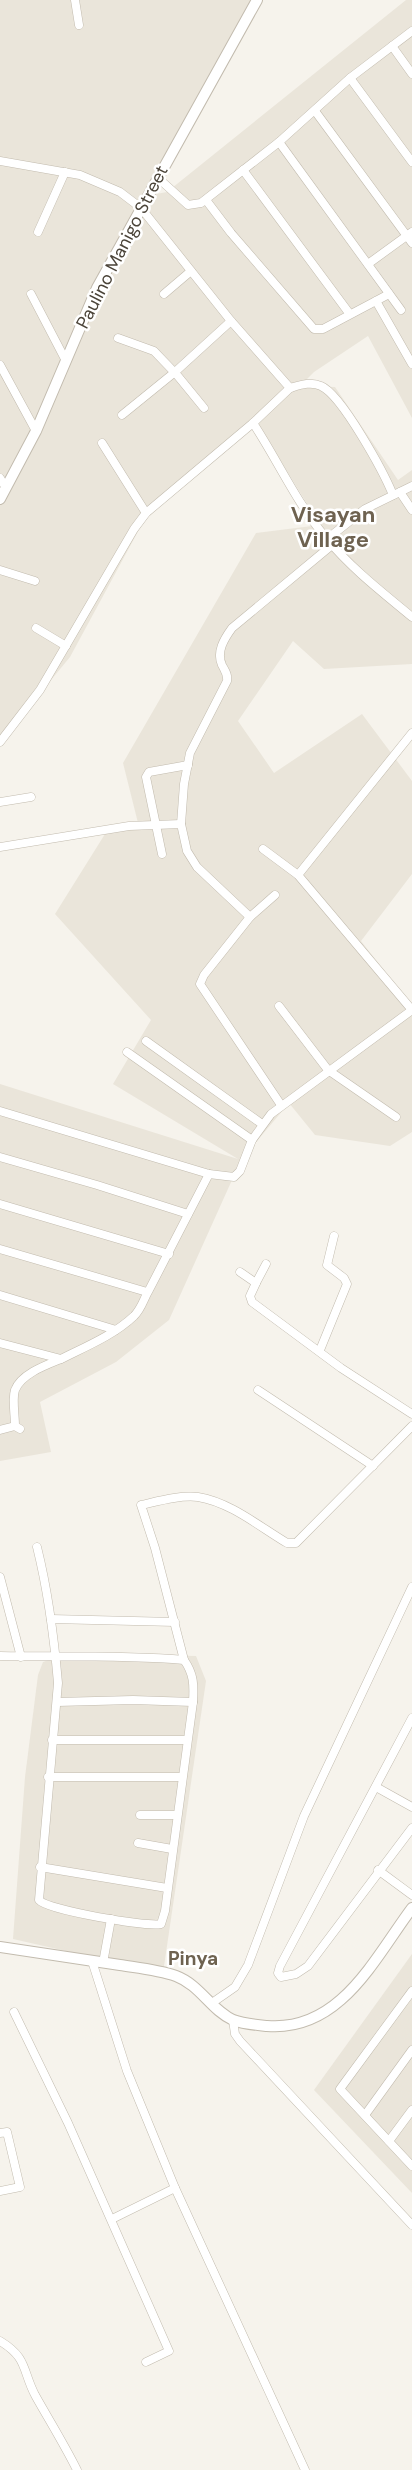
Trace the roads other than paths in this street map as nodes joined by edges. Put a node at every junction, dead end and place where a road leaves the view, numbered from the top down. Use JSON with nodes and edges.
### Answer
{"nodes":[{"id":1,"x":75,"y":0,"type":"edge"},
{"id":2,"x":257,"y":0,"type":"edge"},
{"id":3,"x":79,"y":25,"type":"dead end"},
{"id":4,"x":412,"y":31,"type":"edge"},
{"id":5,"x":392,"y":46,"type":"junction"},
{"id":6,"x":412,"y":74,"type":"edge"},
{"id":7,"x":350,"y":78,"type":"junction"},
{"id":8,"x":315,"y":111,"type":"junction"},
{"id":9,"x":279,"y":142,"type":"junction"},
{"id":10,"x":0,"y":161,"type":"edge"},
{"id":11,"x":412,"y":162,"type":"edge"},
{"id":12,"x":243,"y":170,"type":"junction"},
{"id":13,"x":65,"y":172,"type":"junction"},
{"id":14,"x":157,"y":177,"type":"junction"},
{"id":15,"x":206,"y":200,"type":"junction"},
{"id":16,"x":141,"y":208,"type":"junction"},
{"id":17,"x":38,"y":232,"type":"dead end"},
{"id":18,"x":409,"y":234,"type":"edge"},
{"id":19,"x":412,"y":243,"type":"edge"},
{"id":20,"x":368,"y":264,"type":"junction"},
{"id":21,"x":191,"y":271,"type":"junction"},
{"id":22,"x":32,"y":294,"type":"dead end"},
{"id":23,"x":164,"y":294,"type":"dead end"},
{"id":24,"x":389,"y":294,"type":"junction"},
{"id":25,"x":376,"y":301,"type":"junction"},
{"id":26,"x":401,"y":310,"type":"dead end"},
{"id":27,"x":350,"y":313,"type":"junction"},
{"id":28,"x":231,"y":321,"type":"junction"},
{"id":29,"x":118,"y":338,"type":"dead end"},
{"id":30,"x":66,"y":361,"type":"junction"},
{"id":31,"x":412,"y":364,"type":"edge"},
{"id":32,"x":0,"y":365,"type":"edge"},
{"id":33,"x":175,"y":372,"type":"junction"},
{"id":34,"x":290,"y":388,"type":"junction"},
{"id":35,"x":204,"y":408,"type":"dead end"},
{"id":36,"x":122,"y":415,"type":"dead end"},
{"id":37,"x":253,"y":423,"type":"junction"},
{"id":38,"x":36,"y":431,"type":"junction"},
{"id":39,"x":102,"y":443,"type":"dead end"},
{"id":40,"x":0,"y":478,"type":"edge"},
{"id":41,"x":412,"y":486,"type":"edge"},
{"id":42,"x":6,"y":488,"type":"junction"},
{"id":43,"x":397,"y":494,"type":"junction"},
{"id":44,"x":0,"y":499,"type":"edge"},
{"id":45,"x":412,"y":510,"type":"edge"},
{"id":46,"x":146,"y":513,"type":"junction"},
{"id":47,"x":330,"y":542,"type":"junction"},
{"id":48,"x":0,"y":570,"type":"edge"},
{"id":49,"x":35,"y":581,"type":"dead end"},
{"id":50,"x":412,"y":617,"type":"edge"},
{"id":51,"x":36,"y":628,"type":"dead end"},
{"id":52,"x":66,"y":646,"type":"junction"},
{"id":53,"x":412,"y":733,"type":"edge"},
{"id":54,"x":0,"y":742,"type":"edge"},
{"id":55,"x":188,"y":764,"type":"junction"},
{"id":56,"x":31,"y":797,"type":"dead end"},
{"id":57,"x":0,"y":802,"type":"edge"},
{"id":58,"x":155,"y":823,"type":"junction"},
{"id":59,"x":181,"y":824,"type":"junction"},
{"id":60,"x":0,"y":847,"type":"edge"},
{"id":61,"x":263,"y":848,"type":"dead end"},
{"id":62,"x":162,"y":854,"type":"dead end"},
{"id":63,"x":298,"y":875,"type":"junction"},
{"id":64,"x":275,"y":895,"type":"dead end"},
{"id":65,"x":250,"y":917,"type":"junction"},
{"id":66,"x":279,"y":1006,"type":"dead end"},
{"id":67,"x":412,"y":1010,"type":"edge"},
{"id":68,"x":146,"y":1041,"type":"dead end"},
{"id":69,"x":127,"y":1052,"type":"dead end"},
{"id":70,"x":328,"y":1070,"type":"junction"},
{"id":71,"x":282,"y":1105,"type":"junction"},
{"id":72,"x":0,"y":1111,"type":"edge"},
{"id":73,"x":396,"y":1117,"type":"dead end"},
{"id":74,"x":262,"y":1124,"type":"junction"},
{"id":75,"x":252,"y":1140,"type":"junction"},
{"id":76,"x":0,"y":1157,"type":"edge"},
{"id":77,"x":208,"y":1174,"type":"junction"},
{"id":78,"x":0,"y":1204,"type":"edge"},
{"id":79,"x":188,"y":1214,"type":"junction"},
{"id":80,"x":334,"y":1236,"type":"dead end"},
{"id":81,"x":0,"y":1249,"type":"edge"},
{"id":82,"x":169,"y":1254,"type":"junction"},
{"id":83,"x":266,"y":1264,"type":"dead end"},
{"id":84,"x":240,"y":1272,"type":"dead end"},
{"id":85,"x":256,"y":1283,"type":"junction"},
{"id":86,"x":147,"y":1292,"type":"junction"},
{"id":87,"x":0,"y":1295,"type":"edge"},
{"id":88,"x":116,"y":1330,"type":"junction"},
{"id":89,"x":0,"y":1343,"type":"edge"},
{"id":90,"x":320,"y":1350,"type":"junction"},
{"id":91,"x":61,"y":1360,"type":"junction"},
{"id":92,"x":258,"y":1390,"type":"dead end"},
{"id":93,"x":412,"y":1414,"type":"edge"},
{"id":94,"x":412,"y":1426,"type":"edge"},
{"id":95,"x":0,"y":1430,"type":"edge"},
{"id":96,"x":373,"y":1466,"type":"junction"},
{"id":97,"x":37,"y":1547,"type":"dead end"},
{"id":98,"x":0,"y":1577,"type":"edge"},
{"id":99,"x":412,"y":1587,"type":"edge"},
{"id":100,"x":50,"y":1619,"type":"junction"},
{"id":101,"x":175,"y":1622,"type":"junction"},
{"id":102,"x":0,"y":1656,"type":"edge"},
{"id":103,"x":21,"y":1657,"type":"junction"},
{"id":104,"x":55,"y":1657,"type":"junction"},
{"id":105,"x":184,"y":1660,"type":"junction"},
{"id":106,"x":57,"y":1702,"type":"junction"},
{"id":107,"x":193,"y":1702,"type":"junction"},
{"id":108,"x":412,"y":1718,"type":"edge"},
{"id":109,"x":52,"y":1740,"type":"junction"},
{"id":110,"x":187,"y":1740,"type":"junction"},
{"id":111,"x":181,"y":1776,"type":"junction"},
{"id":112,"x":48,"y":1777,"type":"junction"},
{"id":113,"x":376,"y":1787,"type":"junction"},
{"id":114,"x":412,"y":1807,"type":"edge"},
{"id":115,"x":140,"y":1815,"type":"dead end"},
{"id":116,"x":177,"y":1815,"type":"junction"},
{"id":117,"x":412,"y":1828,"type":"edge"},
{"id":118,"x":138,"y":1842,"type":"dead end"},
{"id":119,"x":172,"y":1849,"type":"junction"},
{"id":120,"x":40,"y":1867,"type":"junction"},
{"id":121,"x":378,"y":1870,"type":"junction"},
{"id":122,"x":167,"y":1888,"type":"junction"},
{"id":123,"x":412,"y":1895,"type":"edge"},
{"id":124,"x":412,"y":1908,"type":"edge"},
{"id":125,"x":111,"y":1919,"type":"junction"},
{"id":126,"x":0,"y":1947,"type":"edge"},
{"id":127,"x":92,"y":1961,"type":"junction"},
{"id":128,"x":104,"y":1963,"type":"junction"},
{"id":129,"x":412,"y":1991,"type":"edge"},
{"id":130,"x":212,"y":2003,"type":"junction"},
{"id":131,"x":14,"y":2012,"type":"dead end"},
{"id":132,"x":234,"y":2020,"type":"junction"},
{"id":133,"x":412,"y":2050,"type":"edge"},
{"id":134,"x":412,"y":2110,"type":"edge"},
{"id":135,"x":365,"y":2115,"type":"junction"},
{"id":136,"x":0,"y":2133,"type":"edge"},
{"id":137,"x":389,"y":2142,"type":"junction"},
{"id":138,"x":412,"y":2166,"type":"edge"},
{"id":139,"x":175,"y":2188,"type":"junction"},
{"id":140,"x":0,"y":2191,"type":"edge"},
{"id":141,"x":112,"y":2219,"type":"junction"},
{"id":142,"x":412,"y":2225,"type":"edge"},
{"id":143,"x":0,"y":2341,"type":"edge"},
{"id":144,"x":146,"y":2362,"type":"dead end"},
{"id":145,"x":77,"y":2470,"type":"edge"},
{"id":146,"x":305,"y":2470,"type":"edge"}],
"edges":[{"from":1,"to":3,"type":"street"},
{"from":2,"to":14,"type":"street","name":"Paulino Manigo Street"},
{"from":4,"to":5,"type":"street"},
{"from":5,"to":6,"type":"street"},
{"from":5,"to":7,"type":"street"},
{"from":7,"to":8,"type":"street"},
{"from":7,"to":11,"type":"street"},
{"from":8,"to":9,"type":"street"},
{"from":8,"to":18,"type":"street"},
{"from":9,"to":12,"type":"street"},
{"from":9,"to":20,"type":"street"},
{"from":10,"to":13,"type":"street"},
{"from":12,"to":15,"type":"street"},
{"from":12,"to":27,"type":"street"},
{"from":13,"to":16,"type":"street"},
{"from":13,"to":17,"type":"street"},
{"from":14,"to":15,"type":"street"},
{"from":14,"to":16,"type":"street","name":"Paulino Manigo Street"},
{"from":15,"to":27,"type":"street"},
{"from":16,"to":21,"type":"street"},
{"from":16,"to":30,"type":"street","name":"Paulino Manigo Street"},
{"from":18,"to":19,"type":"street"},
{"from":18,"to":20,"type":"street"},
{"from":20,"to":24,"type":"street"},
{"from":21,"to":23,"type":"street"},
{"from":21,"to":28,"type":"street"},
{"from":22,"to":30,"type":"street"},
{"from":24,"to":25,"type":"street"},
{"from":24,"to":26,"type":"street"},
{"from":25,"to":27,"type":"street"},
{"from":25,"to":31,"type":"street"},
{"from":28,"to":33,"type":"street"},
{"from":28,"to":34,"type":"street"},
{"from":29,"to":33,"type":"street"},
{"from":30,"to":38,"type":"street","name":"Paulino Manigo Street"},
{"from":32,"to":38,"type":"street"},
{"from":33,"to":35,"type":"street"},
{"from":33,"to":36,"type":"street"},
{"from":34,"to":37,"type":"street"},
{"from":34,"to":43,"type":"street"},
{"from":37,"to":46,"type":"street"},
{"from":37,"to":47,"type":"street"},
{"from":38,"to":42,"type":"street","name":"Paulino Manigo Street"},
{"from":39,"to":46,"type":"street"},
{"from":40,"to":42,"type":"street"},
{"from":41,"to":43,"type":"street"},
{"from":42,"to":44,"type":"street","name":"Paulino Manigo Street"},
{"from":43,"to":45,"type":"street"},
{"from":43,"to":47,"type":"street"},
{"from":46,"to":52,"type":"street"},
{"from":47,"to":50,"type":"street"},
{"from":47,"to":55,"type":"street"},
{"from":48,"to":49,"type":"street"},
{"from":51,"to":52,"type":"street"},
{"from":52,"to":54,"type":"street"},
{"from":53,"to":63,"type":"street"},
{"from":55,"to":58,"type":"street"},
{"from":55,"to":59,"type":"street"},
{"from":56,"to":57,"type":"street"},
{"from":58,"to":59,"type":"street"},
{"from":58,"to":60,"type":"street"},
{"from":58,"to":62,"type":"street"},
{"from":59,"to":65,"type":"street"},
{"from":61,"to":63,"type":"street"},
{"from":63,"to":67,"type":"street"},
{"from":64,"to":65,"type":"street"},
{"from":65,"to":71,"type":"street"},
{"from":66,"to":70,"type":"street"},
{"from":67,"to":70,"type":"street"},
{"from":68,"to":74,"type":"street"},
{"from":69,"to":75,"type":"street"},
{"from":70,"to":71,"type":"street"},
{"from":70,"to":73,"type":"street"},
{"from":71,"to":74,"type":"street"},
{"from":72,"to":77,"type":"street"},
{"from":74,"to":75,"type":"street"},
{"from":75,"to":77,"type":"street"},
{"from":76,"to":79,"type":"street"},
{"from":77,"to":79,"type":"street"},
{"from":78,"to":82,"type":"street"},
{"from":79,"to":82,"type":"street"},
{"from":80,"to":90,"type":"street"},
{"from":81,"to":86,"type":"street"},
{"from":82,"to":86,"type":"street"},
{"from":83,"to":85,"type":"street"},
{"from":84,"to":85,"type":"street"},
{"from":85,"to":90,"type":"street"},
{"from":86,"to":88,"type":"street"},
{"from":87,"to":88,"type":"street"},
{"from":88,"to":91,"type":"street"},
{"from":89,"to":91,"type":"street"},
{"from":90,"to":93,"type":"street"},
{"from":91,"to":95,"type":"street"},
{"from":92,"to":96,"type":"street"},
{"from":94,"to":96,"type":"street"},
{"from":96,"to":101,"type":"street"},
{"from":97,"to":100,"type":"street"},
{"from":98,"to":103,"type":"street"},
{"from":99,"to":130,"type":"street"},
{"from":100,"to":101,"type":"street"},
{"from":100,"to":104,"type":"street"},
{"from":101,"to":105,"type":"street"},
{"from":102,"to":103,"type":"street"},
{"from":103,"to":104,"type":"street"},
{"from":104,"to":105,"type":"street"},
{"from":104,"to":106,"type":"street"},
{"from":105,"to":107,"type":"street"},
{"from":106,"to":107,"type":"street"},
{"from":106,"to":109,"type":"street"},
{"from":107,"to":110,"type":"street"},
{"from":108,"to":113,"type":"street"},
{"from":109,"to":110,"type":"street"},
{"from":109,"to":112,"type":"street"},
{"from":110,"to":111,"type":"street"},
{"from":111,"to":112,"type":"street"},
{"from":111,"to":116,"type":"street"},
{"from":112,"to":120,"type":"street"},
{"from":113,"to":114,"type":"street"},
{"from":113,"to":121,"type":"street"},
{"from":115,"to":116,"type":"street"},
{"from":116,"to":119,"type":"street"},
{"from":117,"to":121,"type":"street"},
{"from":118,"to":119,"type":"street"},
{"from":119,"to":122,"type":"street"},
{"from":120,"to":122,"type":"street"},
{"from":120,"to":125,"type":"street"},
{"from":121,"to":123,"type":"street"},
{"from":122,"to":125,"type":"street"},
{"from":124,"to":132,"type":"street"},
{"from":125,"to":128,"type":"street"},
{"from":126,"to":127,"type":"street"},
{"from":127,"to":128,"type":"street"},
{"from":127,"to":139,"type":"street"},
{"from":128,"to":130,"type":"street"},
{"from":129,"to":135,"type":"street"},
{"from":130,"to":132,"type":"street"},
{"from":131,"to":141,"type":"street"},
{"from":132,"to":142,"type":"street"},
{"from":133,"to":135,"type":"street"},
{"from":134,"to":137,"type":"street"},
{"from":135,"to":137,"type":"street"},
{"from":136,"to":140,"type":"street"},
{"from":137,"to":138,"type":"street"},
{"from":139,"to":141,"type":"street"},
{"from":139,"to":146,"type":"street"},
{"from":141,"to":144,"type":"street"},
{"from":143,"to":145,"type":"street"}]}
